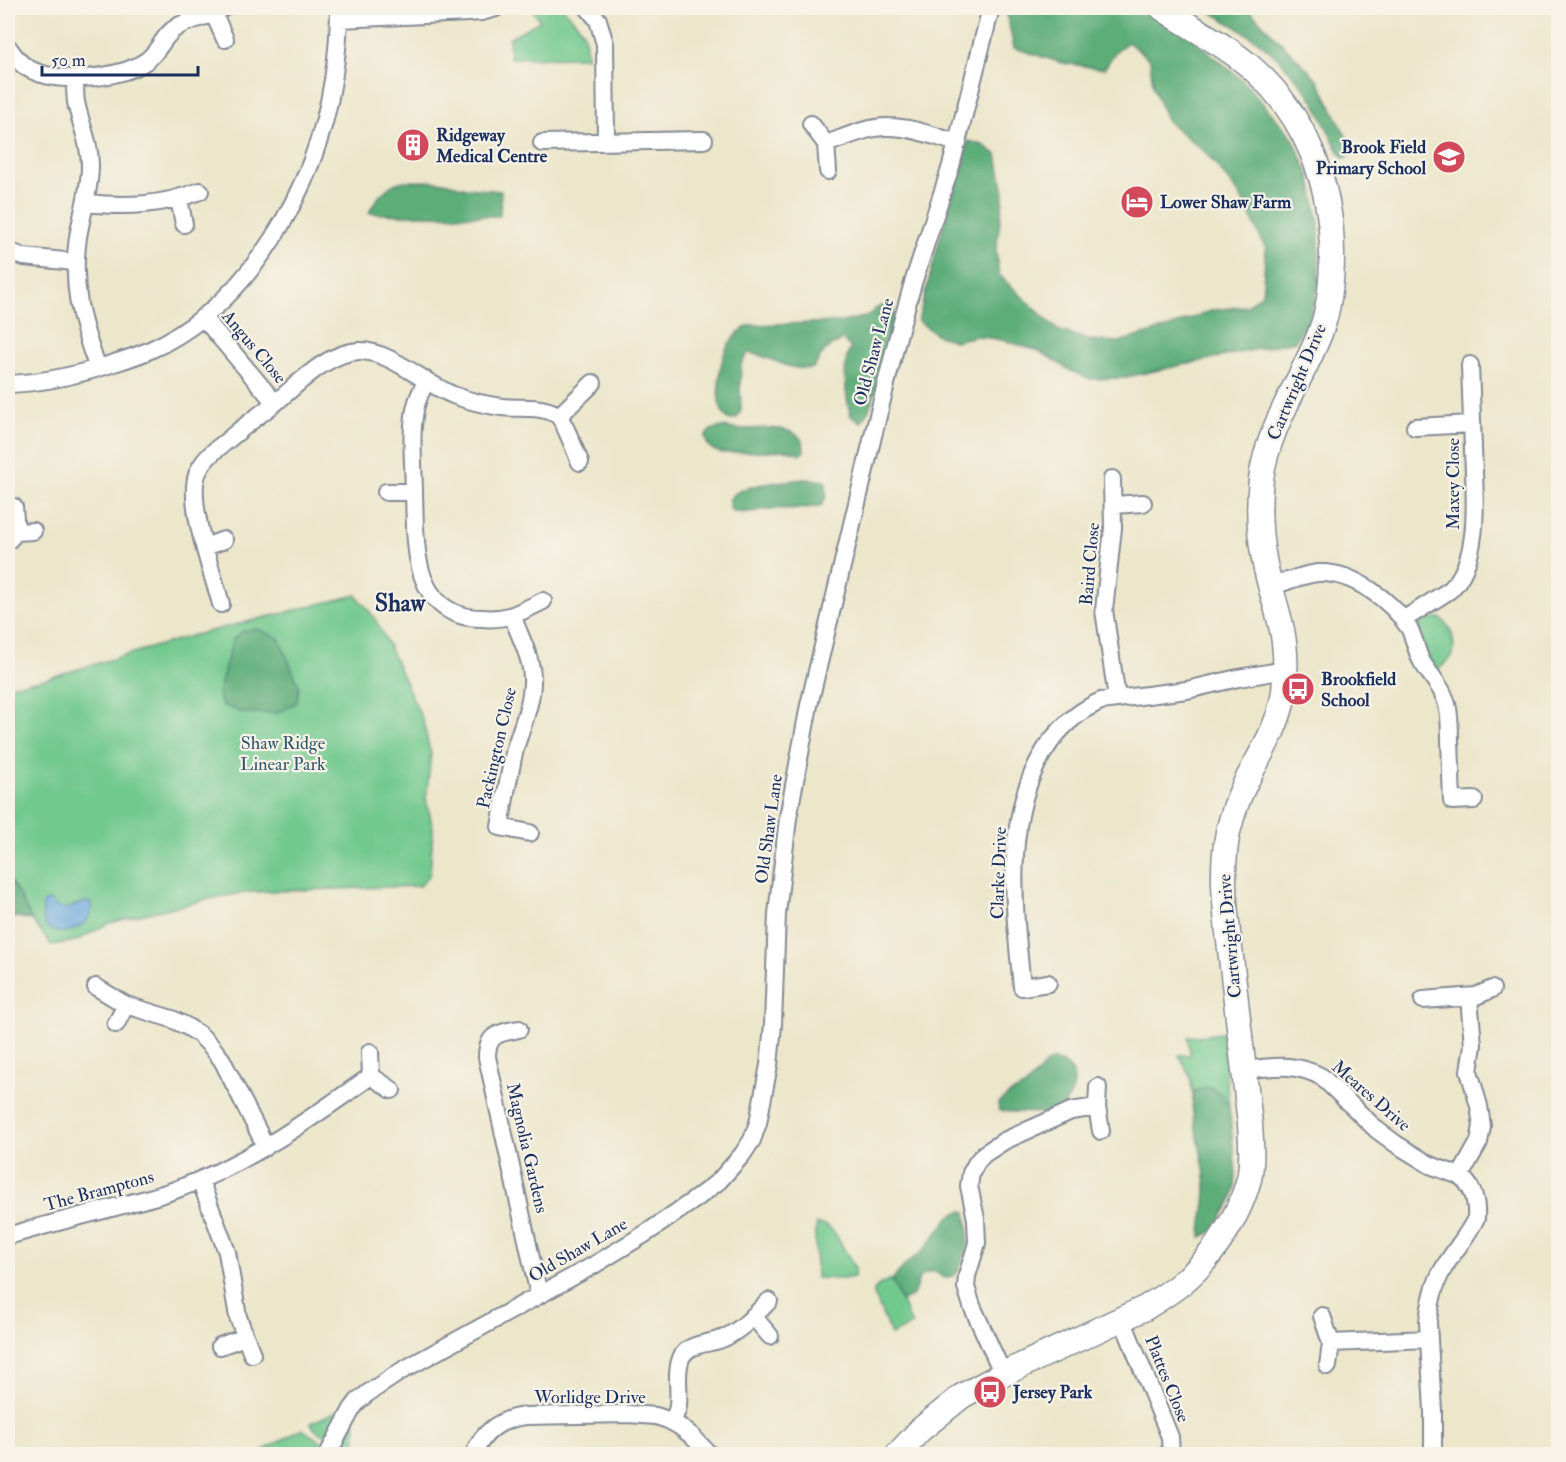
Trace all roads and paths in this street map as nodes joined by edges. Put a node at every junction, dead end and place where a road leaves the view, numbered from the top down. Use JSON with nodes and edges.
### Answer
{"nodes":[{"id":1,"x":496,"y":8,"type":"edge"},
{"id":2,"x":588,"y":8,"type":"edge"},
{"id":3,"x":991,"y":8,"type":"edge"},
{"id":4,"x":1162,"y":8,"type":"edge"},
{"id":5,"x":218,"y":11,"type":"edge"},
{"id":6,"x":339,"y":13,"type":"edge"},
{"id":7,"x":225,"y":39,"type":"dead end"},
{"id":8,"x":8,"y":47,"type":"edge"},
{"id":9,"x":75,"y":79,"type":"junction"},
{"id":10,"x":812,"y":124,"type":"dead end"},
{"id":11,"x":704,"y":140,"type":"dead end"},
{"id":12,"x":606,"y":141,"type":"junction"},
{"id":13,"x":542,"y":143,"type":"dead end"},
{"id":14,"x":958,"y":143,"type":"junction"},
{"id":15,"x":826,"y":144,"type":"junction"},
{"id":16,"x":828,"y":171,"type":"dead end"},
{"id":17,"x":200,"y":190,"type":"dead end"},
{"id":18,"x":179,"y":199,"type":"junction"},
{"id":19,"x":86,"y":203,"type":"junction"},
{"id":20,"x":184,"y":224,"type":"dead end"},
{"id":21,"x":8,"y":251,"type":"edge"},
{"id":22,"x":75,"y":262,"type":"junction"},
{"id":23,"x":203,"y":316,"type":"junction"},
{"id":24,"x":1470,"y":365,"type":"dead end"},
{"id":25,"x":98,"y":368,"type":"junction"},
{"id":26,"x":426,"y":381,"type":"junction"},
{"id":27,"x":593,"y":383,"type":"dead end"},
{"id":28,"x":8,"y":384,"type":"edge"},
{"id":29,"x":275,"y":403,"type":"junction"},
{"id":30,"x":559,"y":416,"type":"junction"},
{"id":31,"x":1472,"y":424,"type":"junction"},
{"id":32,"x":1415,"y":427,"type":"dead end"},
{"id":33,"x":580,"y":462,"type":"dead end"},
{"id":34,"x":1112,"y":479,"type":"dead end"},
{"id":35,"x":386,"y":492,"type":"dead end"},
{"id":36,"x":414,"y":492,"type":"junction"},
{"id":37,"x":1143,"y":503,"type":"dead end"},
{"id":38,"x":1114,"y":505,"type":"junction"},
{"id":39,"x":14,"y":507,"type":"dead end"},
{"id":40,"x":33,"y":531,"type":"dead end"},
{"id":41,"x":12,"y":537,"type":"edge"},
{"id":42,"x":224,"y":540,"type":"dead end"},
{"id":43,"x":205,"y":547,"type":"junction"},
{"id":44,"x":1270,"y":586,"type":"junction"},
{"id":45,"x":543,"y":601,"type":"dead end"},
{"id":46,"x":221,"y":604,"type":"dead end"},
{"id":47,"x":512,"y":615,"type":"junction"},
{"id":48,"x":1403,"y":620,"type":"junction"},
{"id":49,"x":1285,"y":670,"type":"junction"},
{"id":50,"x":1117,"y":698,"type":"junction"},
{"id":51,"x":1474,"y":800,"type":"dead end"},
{"id":52,"x":530,"y":833,"type":"dead end"},
{"id":53,"x":1048,"y":983,"type":"dead end"},
{"id":54,"x":96,"y":987,"type":"dead end"},
{"id":55,"x":1492,"y":989,"type":"dead end"},
{"id":56,"x":1469,"y":997,"type":"junction"},
{"id":57,"x":1423,"y":1000,"type":"dead end"},
{"id":58,"x":126,"y":1005,"type":"junction"},
{"id":59,"x":116,"y":1024,"type":"dead end"},
{"id":60,"x":519,"y":1029,"type":"dead end"},
{"id":61,"x":370,"y":1052,"type":"dead end"},
{"id":62,"x":1244,"y":1070,"type":"junction"},
{"id":63,"x":371,"y":1076,"type":"junction"},
{"id":64,"x":1098,"y":1087,"type":"dead end"},
{"id":65,"x":392,"y":1090,"type":"dead end"},
{"id":66,"x":1096,"y":1107,"type":"junction"},
{"id":67,"x":1101,"y":1131,"type":"dead end"},
{"id":68,"x":266,"y":1147,"type":"junction"},
{"id":69,"x":1460,"y":1176,"type":"junction"},
{"id":70,"x":200,"y":1180,"type":"junction"},
{"id":71,"x":8,"y":1236,"type":"edge"},
{"id":72,"x":539,"y":1295,"type":"junction"},
{"id":73,"x":769,"y":1301,"type":"dead end"},
{"id":74,"x":753,"y":1316,"type":"junction"},
{"id":75,"x":1322,"y":1316,"type":"dead end"},
{"id":76,"x":1122,"y":1319,"type":"junction"},
{"id":77,"x":770,"y":1336,"type":"dead end"},
{"id":78,"x":245,"y":1337,"type":"junction"},
{"id":79,"x":1429,"y":1339,"type":"junction"},
{"id":80,"x":1330,"y":1343,"type":"junction"},
{"id":81,"x":220,"y":1346,"type":"dead end"},
{"id":82,"x":252,"y":1354,"type":"dead end"},
{"id":83,"x":1328,"y":1366,"type":"dead end"},
{"id":84,"x":1003,"y":1374,"type":"junction"},
{"id":85,"x":672,"y":1422,"type":"junction"},
{"id":86,"x":328,"y":1455,"type":"edge"},
{"id":87,"x":474,"y":1455,"type":"edge"},
{"id":88,"x":709,"y":1455,"type":"edge"},
{"id":89,"x":898,"y":1455,"type":"edge"},
{"id":90,"x":1171,"y":1455,"type":"edge"},
{"id":91,"x":1433,"y":1455,"type":"edge"}],
"edges":[{"from":1,"to":6,"type":"street"},
{"from":2,"to":12,"type":"street"},
{"from":3,"to":14,"type":"street","name":"Old Shaw Lane"},
{"from":4,"to":44,"type":"street","name":"Cartwright Drive"},
{"from":5,"to":7,"type":"street"},
{"from":5,"to":9,"type":"street"},
{"from":6,"to":23,"type":"street"},
{"from":8,"to":9,"type":"street"},
{"from":9,"to":19,"type":"street"},
{"from":10,"to":15,"type":"street"},
{"from":11,"to":12,"type":"street"},
{"from":12,"to":13,"type":"street"},
{"from":14,"to":15,"type":"street"},
{"from":14,"to":72,"type":"street","name":"Old Shaw Lane"},
{"from":15,"to":16,"type":"street"},
{"from":17,"to":18,"type":"street"},
{"from":18,"to":19,"type":"street"},
{"from":18,"to":20,"type":"street"},
{"from":19,"to":22,"type":"street"},
{"from":21,"to":22,"type":"street"},
{"from":22,"to":25,"type":"street"},
{"from":23,"to":25,"type":"street"},
{"from":23,"to":29,"type":"street","name":"Angus Close"},
{"from":24,"to":31,"type":"street","name":"Maxey Close"},
{"from":25,"to":28,"type":"street"},
{"from":26,"to":29,"type":"street","name":"Angus Close"},
{"from":26,"to":30,"type":"street","name":"Angus Close"},
{"from":26,"to":36,"type":"street"},
{"from":27,"to":30,"type":"street"},
{"from":29,"to":43,"type":"street","name":"Angus Close"},
{"from":30,"to":33,"type":"street"},
{"from":31,"to":32,"type":"street","name":"Maxey Close"},
{"from":31,"to":48,"type":"street","name":"Maxey Close"},
{"from":34,"to":38,"type":"street","name":"Baird Close"},
{"from":35,"to":36,"type":"street"},
{"from":36,"to":47,"type":"street"},
{"from":37,"to":38,"type":"street","name":"Baird Close"},
{"from":38,"to":50,"type":"street","name":"Baird Close"},
{"from":39,"to":41,"type":"street"},
{"from":40,"to":41,"type":"street"},
{"from":42,"to":43,"type":"street"},
{"from":43,"to":46,"type":"street","name":"Angus Close"},
{"from":44,"to":48,"type":"street"},
{"from":44,"to":49,"type":"street","name":"Cartwright Drive"},
{"from":45,"to":47,"type":"street"},
{"from":47,"to":52,"type":"street","name":"Packington Close"},
{"from":48,"to":51,"type":"street"},
{"from":49,"to":50,"type":"street","name":"Clarke Drive"},
{"from":49,"to":62,"type":"street","name":"Cartwright Drive"},
{"from":50,"to":53,"type":"street","name":"Clarke Drive"},
{"from":54,"to":58,"type":"street"},
{"from":55,"to":56,"type":"street"},
{"from":56,"to":57,"type":"street"},
{"from":56,"to":69,"type":"street"},
{"from":58,"to":59,"type":"street"},
{"from":58,"to":68,"type":"street"},
{"from":60,"to":72,"type":"street","name":"Magnolia Gardens"},
{"from":61,"to":63,"type":"street"},
{"from":62,"to":69,"type":"street","name":"Meares Drive"},
{"from":62,"to":76,"type":"street","name":"Cartwright Drive"},
{"from":63,"to":65,"type":"street"},
{"from":63,"to":68,"type":"street","name":"The Bramptons"},
{"from":64,"to":66,"type":"street"},
{"from":66,"to":67,"type":"street"},
{"from":66,"to":84,"type":"street"},
{"from":68,"to":70,"type":"street","name":"The Bramptons"},
{"from":69,"to":79,"type":"street"},
{"from":70,"to":71,"type":"street","name":"The Bramptons"},
{"from":70,"to":78,"type":"street"},
{"from":72,"to":86,"type":"street","name":"Old Shaw Lane"},
{"from":73,"to":74,"type":"street"},
{"from":74,"to":77,"type":"street"},
{"from":74,"to":85,"type":"street"},
{"from":75,"to":80,"type":"street"},
{"from":76,"to":84,"type":"street","name":"Cartwright Drive"},
{"from":76,"to":90,"type":"street","name":"Plattes Close"},
{"from":78,"to":81,"type":"street"},
{"from":78,"to":82,"type":"street"},
{"from":79,"to":80,"type":"street"},
{"from":79,"to":91,"type":"street"},
{"from":80,"to":83,"type":"street"},
{"from":84,"to":89,"type":"street","name":"Cartwright Drive"},
{"from":85,"to":87,"type":"street","name":"Worlidge Drive"},
{"from":85,"to":88,"type":"street","name":"Worlidge Drive"}]}
